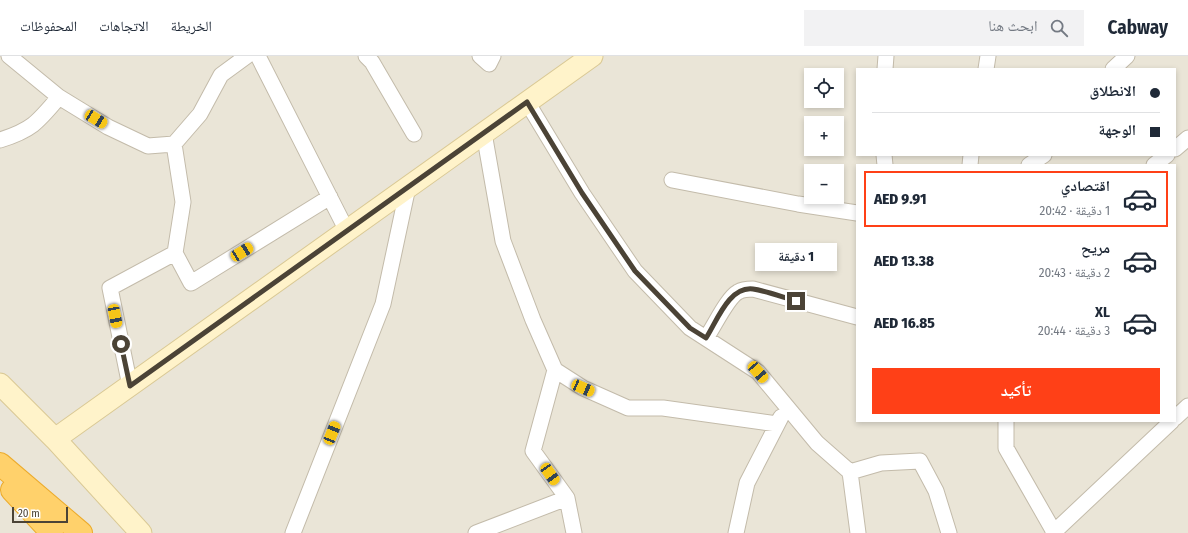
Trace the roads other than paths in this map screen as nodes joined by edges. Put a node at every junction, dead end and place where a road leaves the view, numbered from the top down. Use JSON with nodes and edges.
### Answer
{"nodes":[{"id":1,"x":9,"y":56,"type":"edge"},
{"id":2,"x":247,"y":56,"type":"edge"},
{"id":3,"x":258,"y":56,"type":"edge"},
{"id":4,"x":366,"y":56,"type":"edge"},
{"id":5,"x":480,"y":56,"type":"edge"},
{"id":6,"x":493,"y":56,"type":"edge"},
{"id":7,"x":592,"y":56,"type":"edge"},
{"id":8,"x":886,"y":56,"type":"edge"},
{"id":9,"x":988,"y":56,"type":"edge"},
{"id":10,"x":1127,"y":56,"type":"edge"},
{"id":11,"x":885,"y":68,"type":"edge"},
{"id":12,"x":986,"y":68,"type":"edge"},
{"id":13,"x":1114,"y":68,"type":"edge"},
{"id":14,"x":59,"y":97,"type":"junction"},
{"id":15,"x":527,"y":102,"type":"junction"},
{"id":16,"x":484,"y":133,"type":"junction"},
{"id":17,"x":414,"y":134,"type":"dead end"},
{"id":18,"x":1188,"y":138,"type":"edge"},
{"id":19,"x":0,"y":140,"type":"edge"},
{"id":20,"x":174,"y":144,"type":"junction"},
{"id":21,"x":1176,"y":148,"type":"edge"},
{"id":22,"x":1042,"y":156,"type":"edge"},
{"id":23,"x":1166,"y":156,"type":"edge"},
{"id":24,"x":1030,"y":164,"type":"edge"},
{"id":25,"x":1155,"y":164,"type":"edge"},
{"id":26,"x":672,"y":180,"type":"dead end"},
{"id":27,"x":408,"y":187,"type":"junction"},
{"id":28,"x":330,"y":197,"type":"junction"},
{"id":29,"x":856,"y":212,"type":"edge"},
{"id":30,"x":347,"y":231,"type":"junction"},
{"id":31,"x":175,"y":252,"type":"junction"},
{"id":32,"x":856,"y":317,"type":"edge"},
{"id":33,"x":706,"y":338,"type":"junction"},
{"id":34,"x":555,"y":370,"type":"junction"},
{"id":35,"x":0,"y":384,"type":"edge"},
{"id":36,"x":130,"y":386,"type":"junction"},
{"id":37,"x":787,"y":405,"type":"junction"},
{"id":38,"x":1188,"y":406,"type":"edge"},
{"id":39,"x":1176,"y":417,"type":"edge"},
{"id":40,"x":1006,"y":422,"type":"edge"},
{"id":41,"x":1171,"y":422,"type":"edge"},
{"id":42,"x":778,"y":424,"type":"junction"},
{"id":43,"x":55,"y":440,"type":"junction"},
{"id":44,"x":0,"y":464,"type":"edge"},
{"id":45,"x":850,"y":472,"type":"junction"},
{"id":46,"x":0,"y":477,"type":"edge"},
{"id":47,"x":567,"y":498,"type":"junction"},
{"id":48,"x":1053,"y":532,"type":"edge"},
{"id":49,"x":52,"y":533,"type":"edge"},
{"id":50,"x":81,"y":533,"type":"edge"},
{"id":51,"x":141,"y":533,"type":"edge"},
{"id":52,"x":293,"y":533,"type":"edge"},
{"id":53,"x":476,"y":533,"type":"edge"},
{"id":54,"x":574,"y":533,"type":"edge"},
{"id":55,"x":736,"y":533,"type":"edge"},
{"id":56,"x":858,"y":533,"type":"edge"},
{"id":57,"x":950,"y":533,"type":"edge"}],
"edges":[{"from":1,"to":14,"type":"street"},
{"from":2,"to":20,"type":"street"},
{"from":3,"to":28,"type":"street"},
{"from":4,"to":17,"type":"street"},
{"from":5,"to":6,"type":"street"},
{"from":7,"to":15,"type":"main road"},
{"from":8,"to":11,"type":"street"},
{"from":9,"to":12,"type":"street"},
{"from":10,"to":13,"type":"street"},
{"from":14,"to":19,"type":"street"},
{"from":14,"to":20,"type":"street"},
{"from":15,"to":16,"type":"main road"},
{"from":15,"to":33,"type":"street"},
{"from":16,"to":27,"type":"main road"},
{"from":16,"to":34,"type":"street"},
{"from":18,"to":21,"type":"street"},
{"from":20,"to":31,"type":"street"},
{"from":22,"to":24,"type":"street"},
{"from":23,"to":25,"type":"street"},
{"from":26,"to":29,"type":"street"},
{"from":27,"to":30,"type":"main road"},
{"from":27,"to":52,"type":"street"},
{"from":28,"to":30,"type":"street"},
{"from":28,"to":31,"type":"street"},
{"from":30,"to":36,"type":"main road"},
{"from":31,"to":36,"type":"street"},
{"from":32,"to":33,"type":"street"},
{"from":33,"to":37,"type":"street"},
{"from":34,"to":42,"type":"street"},
{"from":34,"to":47,"type":"street"},
{"from":35,"to":43,"type":"main road"},
{"from":36,"to":43,"type":"main road"},
{"from":37,"to":42,"type":"street"},
{"from":37,"to":45,"type":"street"},
{"from":38,"to":39,"type":"street"},
{"from":40,"to":48,"type":"street"},
{"from":41,"to":48,"type":"street"},
{"from":42,"to":55,"type":"street"},
{"from":43,"to":51,"type":"main road"},
{"from":44,"to":50,"type":"highway"},
{"from":45,"to":56,"type":"street"},
{"from":45,"to":57,"type":"street"},
{"from":46,"to":49,"type":"highway"},
{"from":47,"to":53,"type":"street"},
{"from":47,"to":54,"type":"street"}]}
